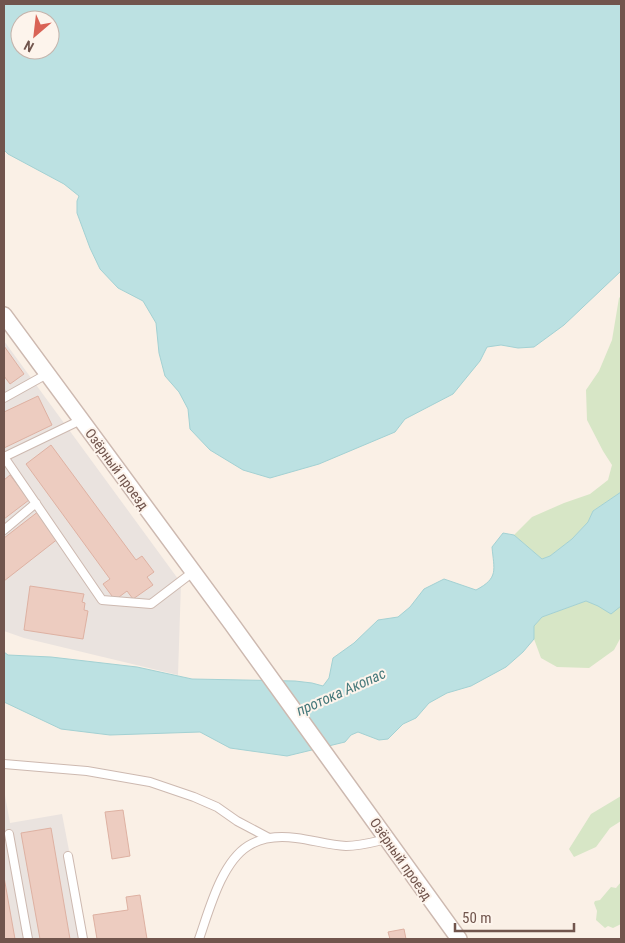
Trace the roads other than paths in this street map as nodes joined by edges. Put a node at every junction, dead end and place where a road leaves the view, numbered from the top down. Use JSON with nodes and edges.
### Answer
{"nodes":[{"id":1,"x":4,"y":315,"type":"edge"},
{"id":2,"x":47,"y":374,"type":"junction"},
{"id":3,"x":4,"y":398,"type":"edge"},
{"id":4,"x":81,"y":420,"type":"junction"},
{"id":5,"x":4,"y":457,"type":"edge"},
{"id":6,"x":36,"y":503,"type":"junction"},
{"id":7,"x":4,"y":530,"type":"edge"},
{"id":8,"x":193,"y":572,"type":"junction"},
{"id":9,"x":4,"y":764,"type":"edge"},
{"id":10,"x":9,"y":834,"type":"dead end"},
{"id":11,"x":269,"y":838,"type":"junction"},
{"id":12,"x":387,"y":839,"type":"junction"},
{"id":13,"x":68,"y":856,"type":"dead end"},
{"id":14,"x":28,"y":939,"type":"edge"},
{"id":15,"x":83,"y":939,"type":"edge"},
{"id":16,"x":199,"y":939,"type":"edge"},
{"id":17,"x":459,"y":939,"type":"edge"}],
"edges":[{"from":1,"to":2,"type":"street","name":"Озёрный проезд"},
{"from":2,"to":3,"type":"lane"},
{"from":2,"to":4,"type":"street","name":"Озёрный проезд"},
{"from":4,"to":5,"type":"lane"},
{"from":4,"to":8,"type":"street","name":"Озёрный проезд"},
{"from":5,"to":6,"type":"lane"},
{"from":6,"to":7,"type":"lane"},
{"from":6,"to":8,"type":"lane"},
{"from":8,"to":12,"type":"street","name":"Озёрный проезд"},
{"from":9,"to":11,"type":"lane"},
{"from":10,"to":14,"type":"lane"},
{"from":11,"to":12,"type":"lane"},
{"from":11,"to":16,"type":"lane"},
{"from":12,"to":17,"type":"street","name":"Озёрный проезд"},
{"from":13,"to":15,"type":"lane"}]}
